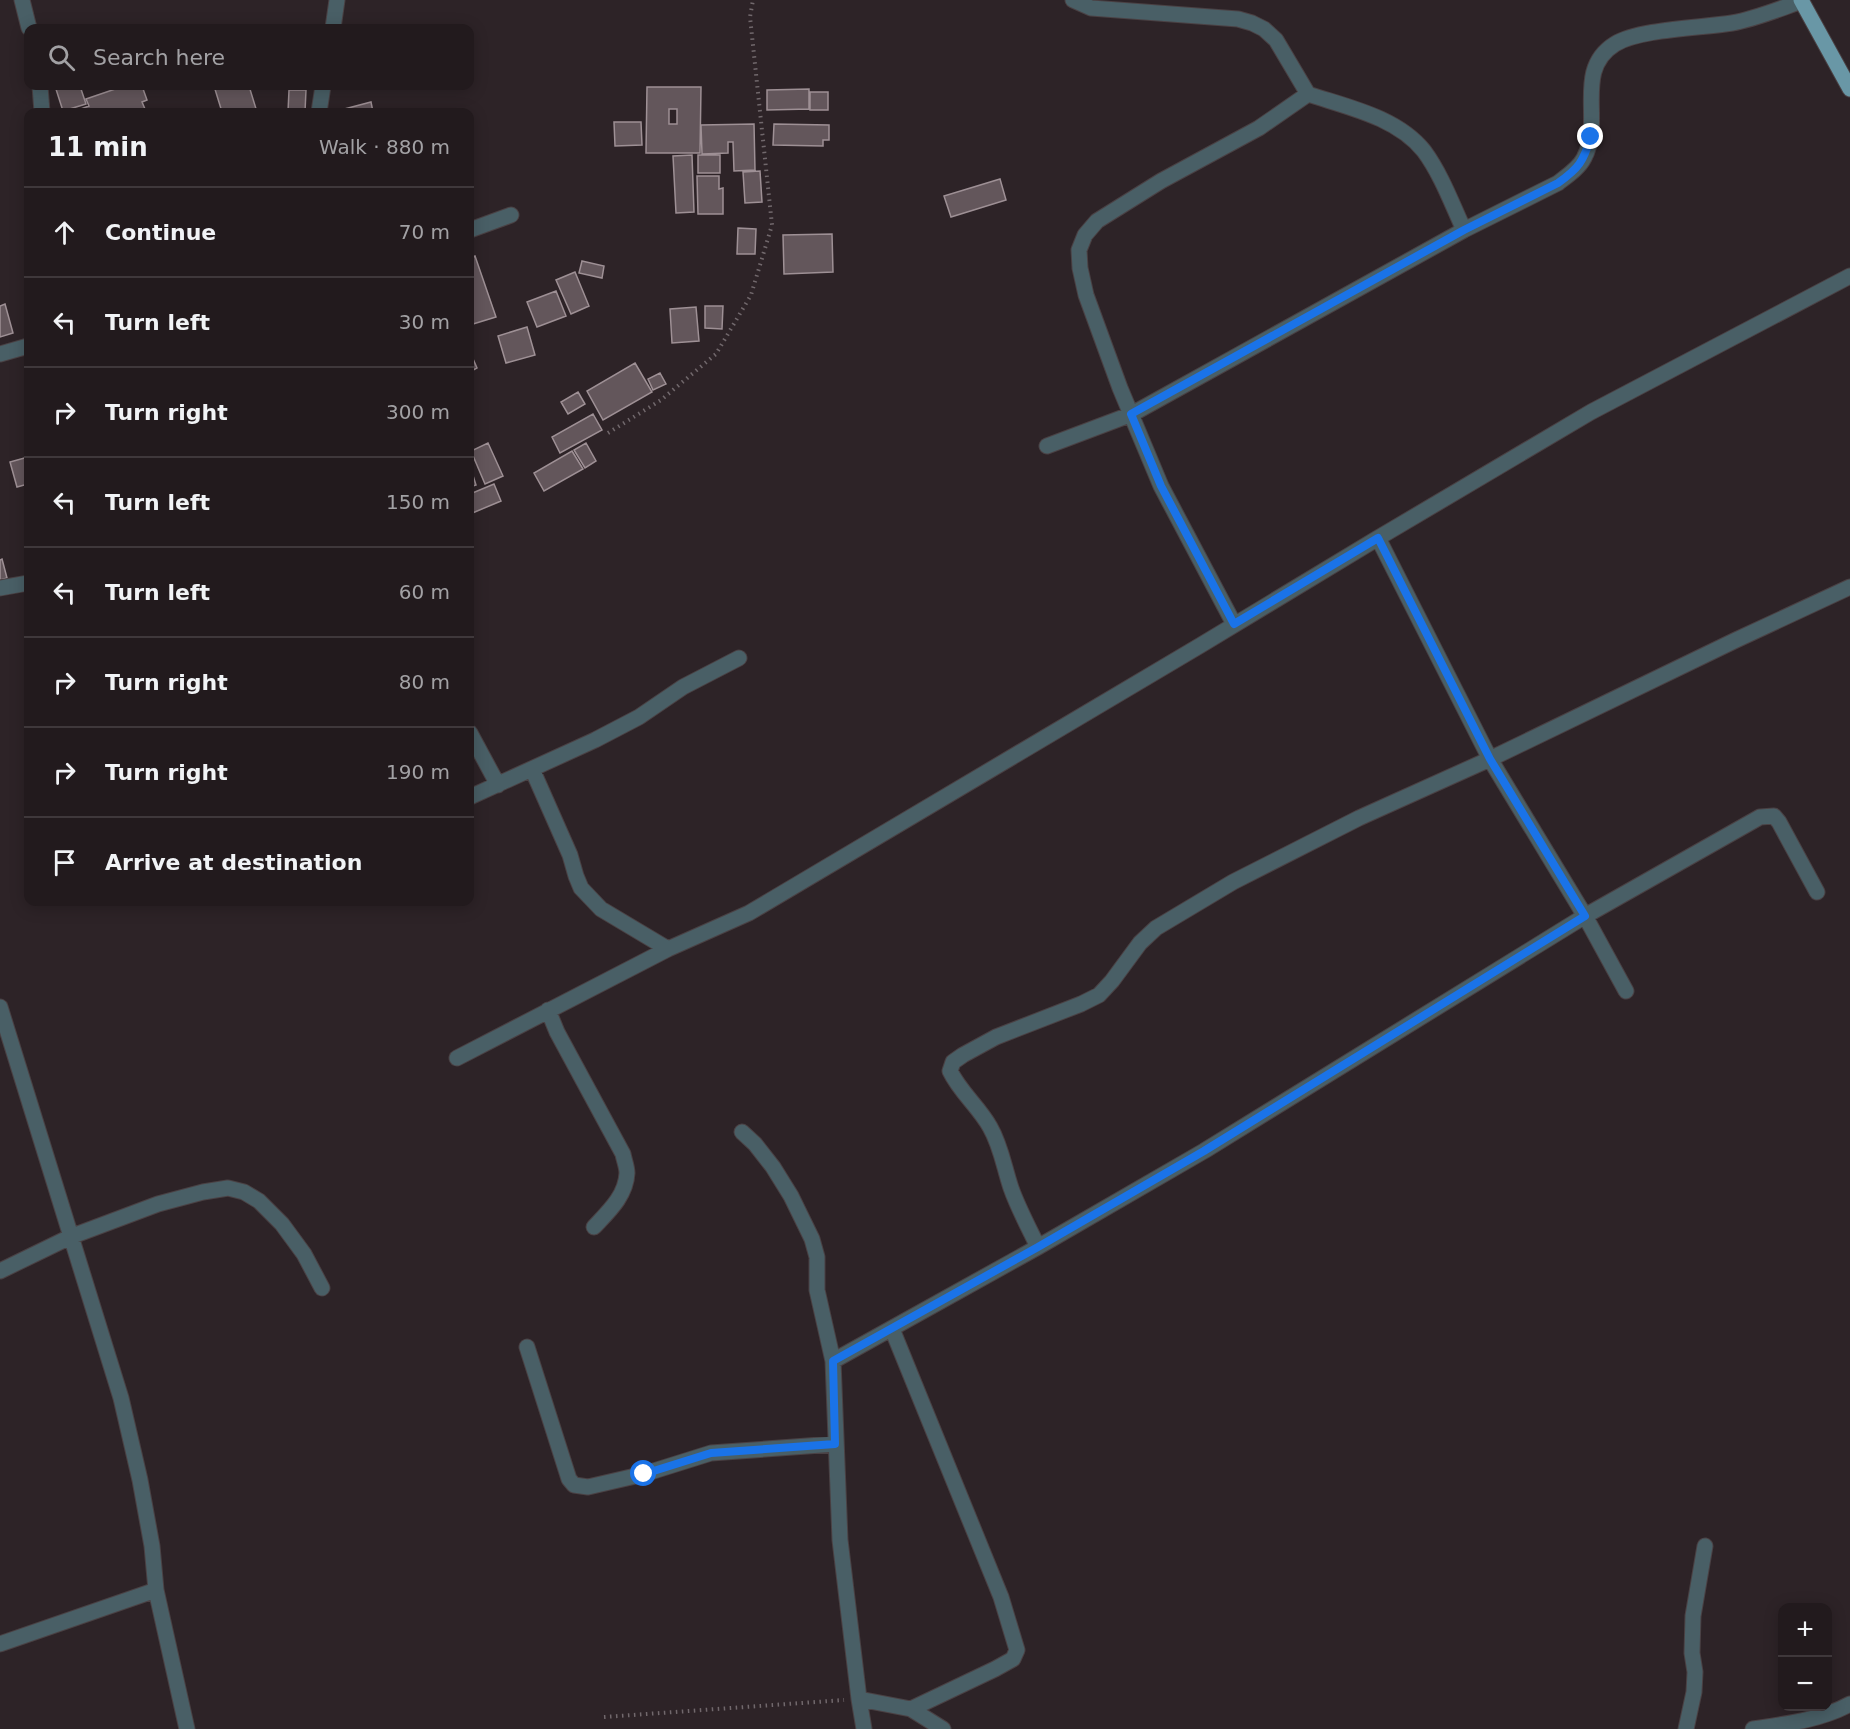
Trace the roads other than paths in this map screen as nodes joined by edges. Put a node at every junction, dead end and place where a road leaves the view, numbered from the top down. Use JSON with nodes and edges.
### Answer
{"nodes":[{"id":1,"x":22,"y":0,"type":"edge"},
{"id":2,"x":337,"y":0,"type":"edge"},
{"id":3,"x":1073,"y":0,"type":"edge"},
{"id":4,"x":1802,"y":1,"type":"edge"},
{"id":5,"x":28,"y":24,"type":"edge"},
{"id":6,"x":334,"y":24,"type":"edge"},
{"id":7,"x":1850,"y":89,"type":"edge"},
{"id":8,"x":40,"y":90,"type":"edge"},
{"id":9,"x":323,"y":90,"type":"edge"},
{"id":10,"x":1308,"y":94,"type":"junction"},
{"id":11,"x":42,"y":108,"type":"edge"},
{"id":12,"x":320,"y":108,"type":"edge"},
{"id":13,"x":511,"y":215,"type":"dead end"},
{"id":14,"x":474,"y":229,"type":"edge"},
{"id":15,"x":1464,"y":230,"type":"junction"},
{"id":16,"x":1850,"y":276,"type":"edge"},
{"id":17,"x":24,"y":347,"type":"edge"},
{"id":18,"x":0,"y":354,"type":"edge"},
{"id":19,"x":1131,"y":414,"type":"junction"},
{"id":20,"x":1047,"y":446,"type":"dead end"},
{"id":21,"x":1378,"y":538,"type":"junction"},
{"id":22,"x":24,"y":584,"type":"edge"},
{"id":23,"x":1850,"y":587,"type":"edge"},
{"id":24,"x":0,"y":588,"type":"edge"},
{"id":25,"x":1234,"y":624,"type":"junction"},
{"id":26,"x":739,"y":658,"type":"dead end"},
{"id":27,"x":474,"y":740,"type":"edge"},
{"id":28,"x":1490,"y":759,"type":"junction"},
{"id":29,"x":532,"y":769,"type":"junction"},
{"id":30,"x":498,"y":785,"type":"junction"},
{"id":31,"x":474,"y":795,"type":"edge"},
{"id":32,"x":1816,"y":892,"type":"dead end"},
{"id":33,"x":1585,"y":916,"type":"junction"},
{"id":34,"x":668,"y":949,"type":"junction"},
{"id":35,"x":1626,"y":991,"type":"dead end"},
{"id":36,"x":0,"y":1007,"type":"edge"},
{"id":37,"x":548,"y":1010,"type":"junction"},
{"id":38,"x":457,"y":1058,"type":"dead end"},
{"id":39,"x":742,"y":1132,"type":"dead end"},
{"id":40,"x":594,"y":1227,"type":"dead end"},
{"id":41,"x":70,"y":1237,"type":"junction"},
{"id":42,"x":1038,"y":1247,"type":"junction"},
{"id":43,"x":0,"y":1271,"type":"edge"},
{"id":44,"x":322,"y":1288,"type":"dead end"},
{"id":45,"x":892,"y":1329,"type":"junction"},
{"id":46,"x":527,"y":1347,"type":"dead end"},
{"id":47,"x":833,"y":1361,"type":"junction"},
{"id":48,"x":835,"y":1444,"type":"junction"},
{"id":49,"x":1705,"y":1546,"type":"dead end"},
{"id":50,"x":156,"y":1590,"type":"junction"},
{"id":51,"x":0,"y":1644,"type":"edge"},
{"id":52,"x":859,"y":1699,"type":"junction"},
{"id":53,"x":1850,"y":1704,"type":"edge"},
{"id":54,"x":911,"y":1709,"type":"junction"},
{"id":55,"x":187,"y":1729,"type":"edge"},
{"id":56,"x":864,"y":1729,"type":"edge"},
{"id":57,"x":943,"y":1729,"type":"edge"},
{"id":58,"x":1686,"y":1729,"type":"edge"},
{"id":59,"x":1753,"y":1729,"type":"edge"}],
"edges":[{"from":1,"to":5,"type":"street"},
{"from":2,"to":6,"type":"street"},
{"from":3,"to":10,"type":"street"},
{"from":4,"to":7,"type":"main road"},
{"from":4,"to":15,"type":"street"},
{"from":8,"to":11,"type":"street"},
{"from":9,"to":12,"type":"street"},
{"from":10,"to":15,"type":"street"},
{"from":10,"to":19,"type":"street"},
{"from":13,"to":14,"type":"street"},
{"from":15,"to":19,"type":"street"},
{"from":16,"to":21,"type":"street"},
{"from":17,"to":18,"type":"street"},
{"from":19,"to":20,"type":"street"},
{"from":19,"to":25,"type":"street"},
{"from":21,"to":25,"type":"street"},
{"from":21,"to":28,"type":"street"},
{"from":22,"to":24,"type":"street"},
{"from":23,"to":28,"type":"street"},
{"from":25,"to":34,"type":"street"},
{"from":26,"to":29,"type":"street"},
{"from":27,"to":30,"type":"street"},
{"from":28,"to":33,"type":"street"},
{"from":28,"to":42,"type":"street"},
{"from":29,"to":30,"type":"street"},
{"from":29,"to":34,"type":"street"},
{"from":30,"to":31,"type":"street"},
{"from":32,"to":33,"type":"street"},
{"from":33,"to":35,"type":"street"},
{"from":33,"to":42,"type":"street"},
{"from":34,"to":37,"type":"street"},
{"from":36,"to":41,"type":"street"},
{"from":37,"to":38,"type":"street"},
{"from":37,"to":40,"type":"street"},
{"from":39,"to":47,"type":"street"},
{"from":41,"to":43,"type":"street"},
{"from":41,"to":44,"type":"street"},
{"from":41,"to":50,"type":"street"},
{"from":42,"to":45,"type":"street"},
{"from":45,"to":47,"type":"street"},
{"from":45,"to":54,"type":"street"},
{"from":46,"to":48,"type":"street"},
{"from":47,"to":48,"type":"street"},
{"from":48,"to":52,"type":"street"},
{"from":49,"to":58,"type":"street"},
{"from":50,"to":51,"type":"street"},
{"from":50,"to":55,"type":"street"},
{"from":52,"to":54,"type":"street"},
{"from":52,"to":56,"type":"street"},
{"from":53,"to":59,"type":"street"},
{"from":54,"to":57,"type":"street"}]}
